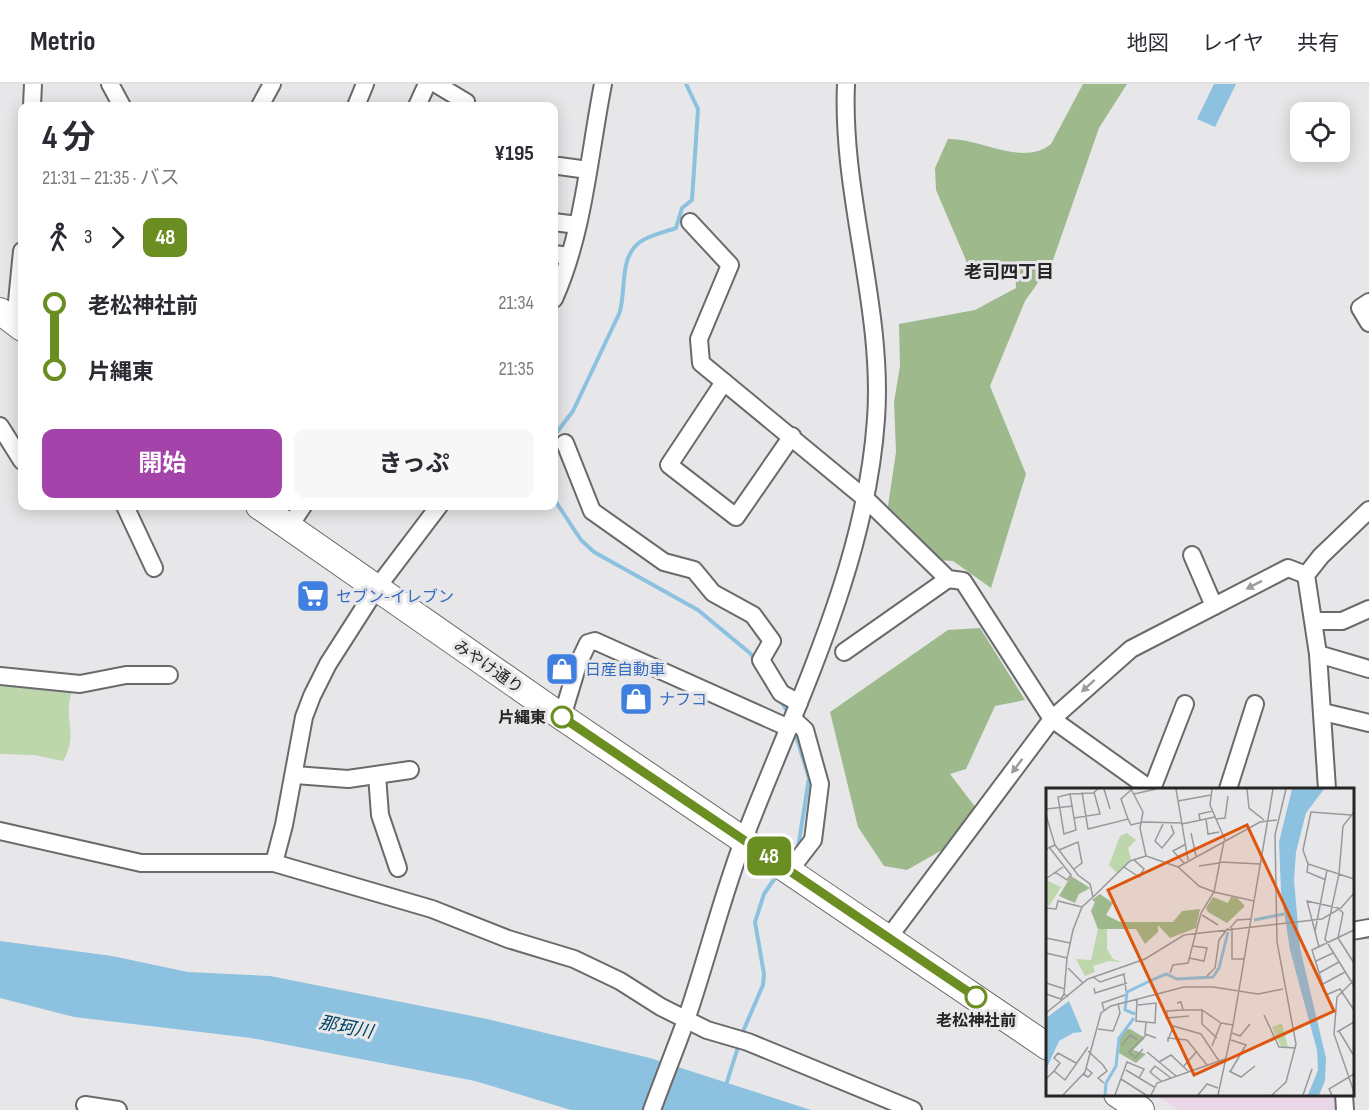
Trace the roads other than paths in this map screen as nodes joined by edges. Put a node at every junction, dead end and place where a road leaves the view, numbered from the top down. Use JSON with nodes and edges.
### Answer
{"nodes":[{"id":1,"x":33,"y":84,"type":"edge"},
{"id":2,"x":110,"y":84,"type":"edge"},
{"id":3,"x":272,"y":84,"type":"edge"},
{"id":4,"x":365,"y":84,"type":"edge"},
{"id":5,"x":427,"y":84,"type":"edge"},
{"id":6,"x":436,"y":84,"type":"edge"},
{"id":7,"x":603,"y":84,"type":"edge"},
{"id":8,"x":846,"y":84,"type":"edge"},
{"id":9,"x":32,"y":102,"type":"edge"},
{"id":10,"x":120,"y":102,"type":"edge"},
{"id":11,"x":262,"y":102,"type":"edge"},
{"id":12,"x":358,"y":102,"type":"edge"},
{"id":13,"x":419,"y":102,"type":"edge"},
{"id":14,"x":466,"y":102,"type":"edge"},
{"id":15,"x":559,"y":166,"type":"dead end"},
{"id":16,"x":588,"y":170,"type":"junction"},
{"id":17,"x":690,"y":222,"type":"dead end"},
{"id":18,"x":558,"y":223,"type":"edge"},
{"id":19,"x":577,"y":225,"type":"junction"},
{"id":20,"x":561,"y":255,"type":"edge"},
{"id":21,"x":558,"y":274,"type":"edge"},
{"id":22,"x":18,"y":292,"type":"edge"},
{"id":23,"x":1369,"y":302,"type":"edge"},
{"id":24,"x":12,"y":320,"type":"edge"},
{"id":25,"x":1369,"y":323,"type":"edge"},
{"id":26,"x":724,"y":382,"type":"junction"},
{"id":27,"x":0,"y":426,"type":"edge"},
{"id":28,"x":792,"y":436,"type":"junction"},
{"id":29,"x":565,"y":442,"type":"dead end"},
{"id":30,"x":18,"y":455,"type":"edge"},
{"id":31,"x":867,"y":500,"type":"junction"},
{"id":32,"x":127,"y":510,"type":"edge"},
{"id":33,"x":274,"y":510,"type":"edge"},
{"id":34,"x":437,"y":510,"type":"edge"},
{"id":35,"x":1369,"y":510,"type":"edge"},
{"id":36,"x":296,"y":516,"type":"edge"},
{"id":37,"x":1192,"y":555,"type":"dead end"},
{"id":38,"x":154,"y":568,"type":"dead end"},
{"id":39,"x":1306,"y":575,"type":"junction"},
{"id":40,"x":948,"y":579,"type":"junction"},
{"id":41,"x":376,"y":589,"type":"junction"},
{"id":42,"x":1214,"y":606,"type":"junction"},
{"id":43,"x":1369,"y":609,"type":"edge"},
{"id":44,"x":1314,"y":621,"type":"junction"},
{"id":45,"x":844,"y":652,"type":"dead end"},
{"id":46,"x":1318,"y":654,"type":"junction"},
{"id":47,"x":1369,"y":669,"type":"edge"},
{"id":48,"x":169,"y":675,"type":"dead end"},
{"id":49,"x":0,"y":676,"type":"edge"},
{"id":50,"x":1255,"y":704,"type":"dead end"},
{"id":51,"x":1185,"y":705,"type":"dead end"},
{"id":52,"x":1323,"y":712,"type":"junction"},
{"id":53,"x":562,"y":717,"type":"junction"},
{"id":54,"x":794,"y":717,"type":"junction"},
{"id":55,"x":1052,"y":719,"type":"junction"},
{"id":56,"x":1369,"y":723,"type":"edge"},
{"id":57,"x":410,"y":770,"type":"dead end"},
{"id":58,"x":295,"y":775,"type":"junction"},
{"id":59,"x":377,"y":775,"type":"junction"},
{"id":60,"x":1150,"y":788,"type":"edge"},
{"id":61,"x":1151,"y":788,"type":"edge"},
{"id":62,"x":1228,"y":788,"type":"edge"},
{"id":63,"x":1327,"y":788,"type":"edge"},
{"id":64,"x":0,"y":831,"type":"edge"},
{"id":65,"x":744,"y":838,"type":"junction"},
{"id":66,"x":274,"y":863,"type":"junction"},
{"id":67,"x":398,"y":868,"type":"dead end"},
{"id":68,"x":789,"y":871,"type":"junction"},
{"id":69,"x":1369,"y":928,"type":"edge"},
{"id":70,"x":1354,"y":932,"type":"edge"},
{"id":71,"x":889,"y":938,"type":"junction"},
{"id":72,"x":685,"y":1023,"type":"junction"},
{"id":73,"x":1046,"y":1046,"type":"edge"},
{"id":74,"x":1118,"y":1095,"type":"edge"},
{"id":75,"x":1344,"y":1095,"type":"edge"},
{"id":76,"x":86,"y":1105,"type":"dead end"},
{"id":77,"x":118,"y":1110,"type":"edge"},
{"id":78,"x":652,"y":1110,"type":"edge"},
{"id":79,"x":913,"y":1110,"type":"edge"},
{"id":80,"x":1141,"y":1110,"type":"edge"},
{"id":81,"x":1345,"y":1110,"type":"edge"}],
"edges":[{"from":1,"to":9,"type":"street"},
{"from":2,"to":10,"type":"street"},
{"from":3,"to":11,"type":"street"},
{"from":4,"to":12,"type":"street"},
{"from":5,"to":13,"type":"street"},
{"from":6,"to":14,"type":"street"},
{"from":7,"to":16,"type":"street"},
{"from":8,"to":31,"type":"street"},
{"from":15,"to":16,"type":"street"},
{"from":16,"to":19,"type":"street"},
{"from":17,"to":26,"type":"street"},
{"from":18,"to":19,"type":"street"},
{"from":19,"to":20,"type":"street"},
{"from":20,"to":21,"type":"street"},
{"from":22,"to":24,"type":"street"},
{"from":23,"to":25,"type":"street"},
{"from":26,"to":28,"type":"street"},
{"from":26,"to":28,"type":"street"},
{"from":27,"to":30,"type":"street"},
{"from":28,"to":31,"type":"street"},
{"from":29,"to":54,"type":"street"},
{"from":31,"to":40,"type":"street"},
{"from":31,"to":54,"type":"street"},
{"from":32,"to":38,"type":"street"},
{"from":33,"to":36,"type":"highway","name":"みやけ通り"},
{"from":34,"to":41,"type":"street"},
{"from":35,"to":39,"type":"street"},
{"from":36,"to":41,"type":"highway","name":"みやけ通り"},
{"from":37,"to":42,"type":"street"},
{"from":39,"to":42,"type":"street","one_way":true},
{"from":39,"to":44,"type":"street"},
{"from":40,"to":45,"type":"street"},
{"from":40,"to":55,"type":"street"},
{"from":41,"to":53,"type":"highway","name":"みやけ通り"},
{"from":41,"to":58,"type":"street"},
{"from":42,"to":55,"type":"street","one_way":true},
{"from":43,"to":44,"type":"street"},
{"from":44,"to":46,"type":"street"},
{"from":46,"to":47,"type":"street"},
{"from":46,"to":52,"type":"street"},
{"from":48,"to":49,"type":"street"},
{"from":50,"to":62,"type":"street"},
{"from":51,"to":61,"type":"street"},
{"from":52,"to":56,"type":"street"},
{"from":52,"to":63,"type":"street"},
{"from":53,"to":54,"type":"street"},
{"from":53,"to":65,"type":"highway","name":"みやけ通り"},
{"from":54,"to":65,"type":"street"},
{"from":54,"to":68,"type":"street"},
{"from":55,"to":60,"type":"street"},
{"from":55,"to":71,"type":"street","one_way":true},
{"from":57,"to":59,"type":"street"},
{"from":58,"to":59,"type":"street"},
{"from":58,"to":66,"type":"street"},
{"from":59,"to":67,"type":"street"},
{"from":64,"to":66,"type":"street"},
{"from":65,"to":68,"type":"highway","name":"みやけ通り"},
{"from":65,"to":72,"type":"street"},
{"from":66,"to":72,"type":"street"},
{"from":68,"to":71,"type":"highway","name":"みやけ通り"},
{"from":69,"to":70,"type":"street"},
{"from":71,"to":73,"type":"highway","name":"みやけ通り"},
{"from":72,"to":78,"type":"street"},
{"from":72,"to":79,"type":"street"},
{"from":74,"to":80,"type":"highway"},
{"from":75,"to":81,"type":"street"},
{"from":76,"to":77,"type":"street"}]}
